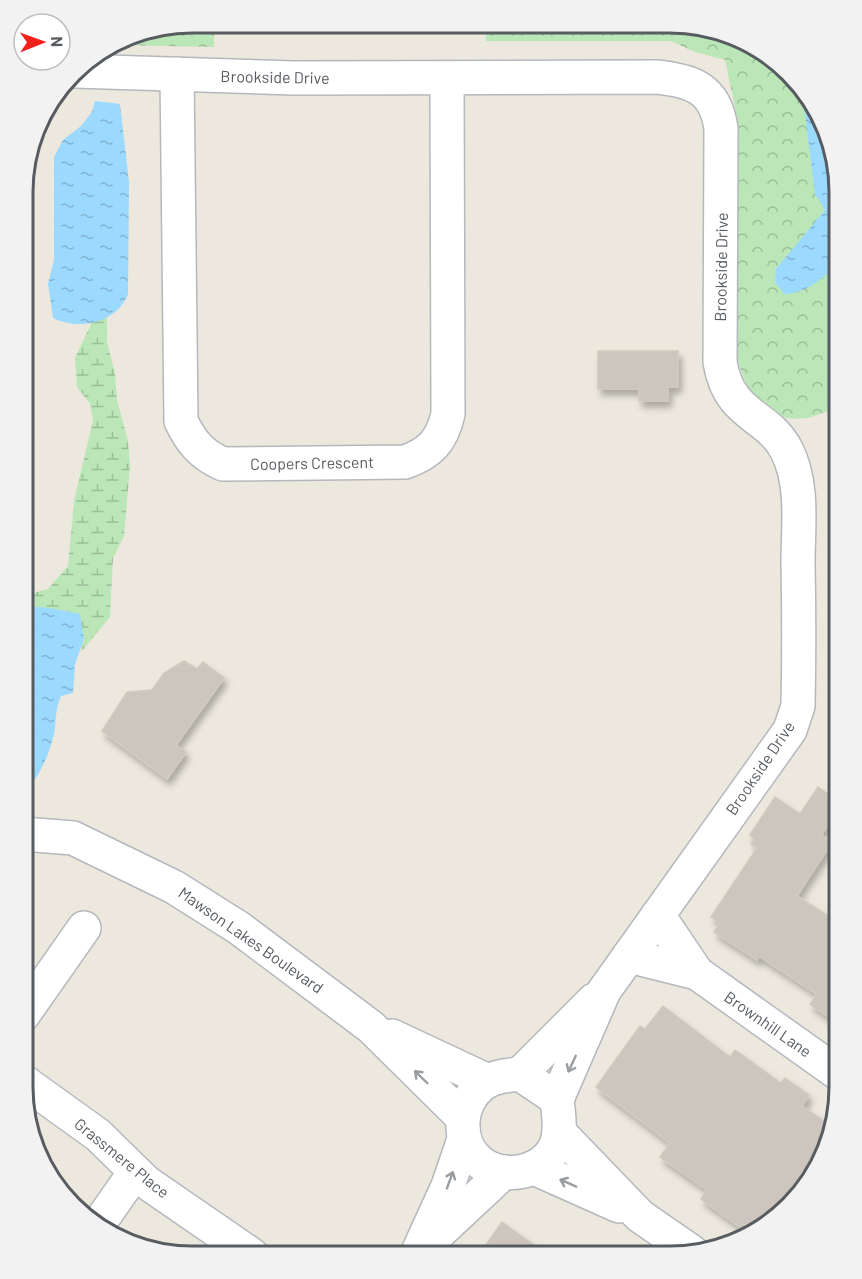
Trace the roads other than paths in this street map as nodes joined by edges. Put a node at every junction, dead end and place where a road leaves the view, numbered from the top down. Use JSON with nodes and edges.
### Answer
{"nodes":[{"id":1,"x":89,"y":71,"type":"edge"},
{"id":2,"x":177,"y":74,"type":"junction"},
{"id":3,"x":447,"y":79,"type":"junction"},
{"id":4,"x":33,"y":835,"type":"edge"},
{"id":5,"x":658,"y":915,"type":"junction"},
{"id":6,"x":84,"y":928,"type":"dead end"},
{"id":7,"x":629,"y":956,"type":"junction"},
{"id":8,"x":697,"y":973,"type":"junction"},
{"id":9,"x":604,"y":991,"type":"junction"},
{"id":10,"x":33,"y":1001,"type":"edge"},
{"id":11,"x":371,"y":1027,"type":"junction"},
{"id":12,"x":829,"y":1067,"type":"edge"},
{"id":13,"x":520,"y":1074,"type":"junction"},
{"id":14,"x":488,"y":1082,"type":"junction"},
{"id":15,"x":33,"y":1089,"type":"edge"},
{"id":16,"x":557,"y":1099,"type":"junction"},
{"id":17,"x":464,"y":1129,"type":"junction"},
{"id":18,"x":559,"y":1132,"type":"junction"},
{"id":19,"x":519,"y":1170,"type":"junction"},
{"id":20,"x":135,"y":1172,"type":"junction"},
{"id":21,"x":640,"y":1216,"type":"junction"},
{"id":22,"x":103,"y":1218,"type":"edge"},
{"id":23,"x":239,"y":1246,"type":"edge"},
{"id":24,"x":421,"y":1246,"type":"edge"},
{"id":25,"x":427,"y":1246,"type":"edge"},
{"id":26,"x":683,"y":1246,"type":"edge"}],
"edges":[{"from":1,"to":2,"type":"street","name":"Brookside Drive"},
{"from":2,"to":3,"type":"street","name":"Brookside Drive"},
{"from":2,"to":3,"type":"street","name":"Coopers Crescent"},
{"from":3,"to":5,"type":"street","name":"Brookside Drive"},
{"from":4,"to":11,"type":"street","name":"Mawson Lakes Boulevard"},
{"from":5,"to":7,"type":"street","name":"Brookside Drive"},
{"from":5,"to":8,"type":"street","name":"Brownhill Lane"},
{"from":6,"to":10,"type":"street"},
{"from":7,"to":8,"type":"street","name":"Brownhill Lane"},
{"from":7,"to":9,"type":"street","name":"Brookside Drive"},
{"from":8,"to":12,"type":"street","name":"Brownhill Lane"},
{"from":9,"to":13,"type":"street","name":"Brookside Drive"},
{"from":9,"to":16,"type":"street","name":"Brookside Drive","one_way":true},
{"from":11,"to":14,"type":"street","name":"Mawson Lakes Boulevard"},
{"from":17,"to":11,"type":"street","name":"Mawson Lakes Boulevard","one_way":true},
{"from":13,"to":14,"type":"street"},
{"from":13,"to":16,"type":"street"},
{"from":14,"to":17,"type":"street"},
{"from":15,"to":20,"type":"street","name":"Grassmere Place"},
{"from":16,"to":18,"type":"street"},
{"from":17,"to":19,"type":"street"},
{"from":24,"to":17,"type":"street","one_way":true},
{"from":18,"to":19,"type":"street"},
{"from":18,"to":21,"type":"street"},
{"from":21,"to":19,"type":"street","one_way":true},
{"from":19,"to":25,"type":"street"},
{"from":20,"to":22,"type":"street"},
{"from":20,"to":23,"type":"street","name":"Grassmere Place"},
{"from":21,"to":26,"type":"street"}]}
